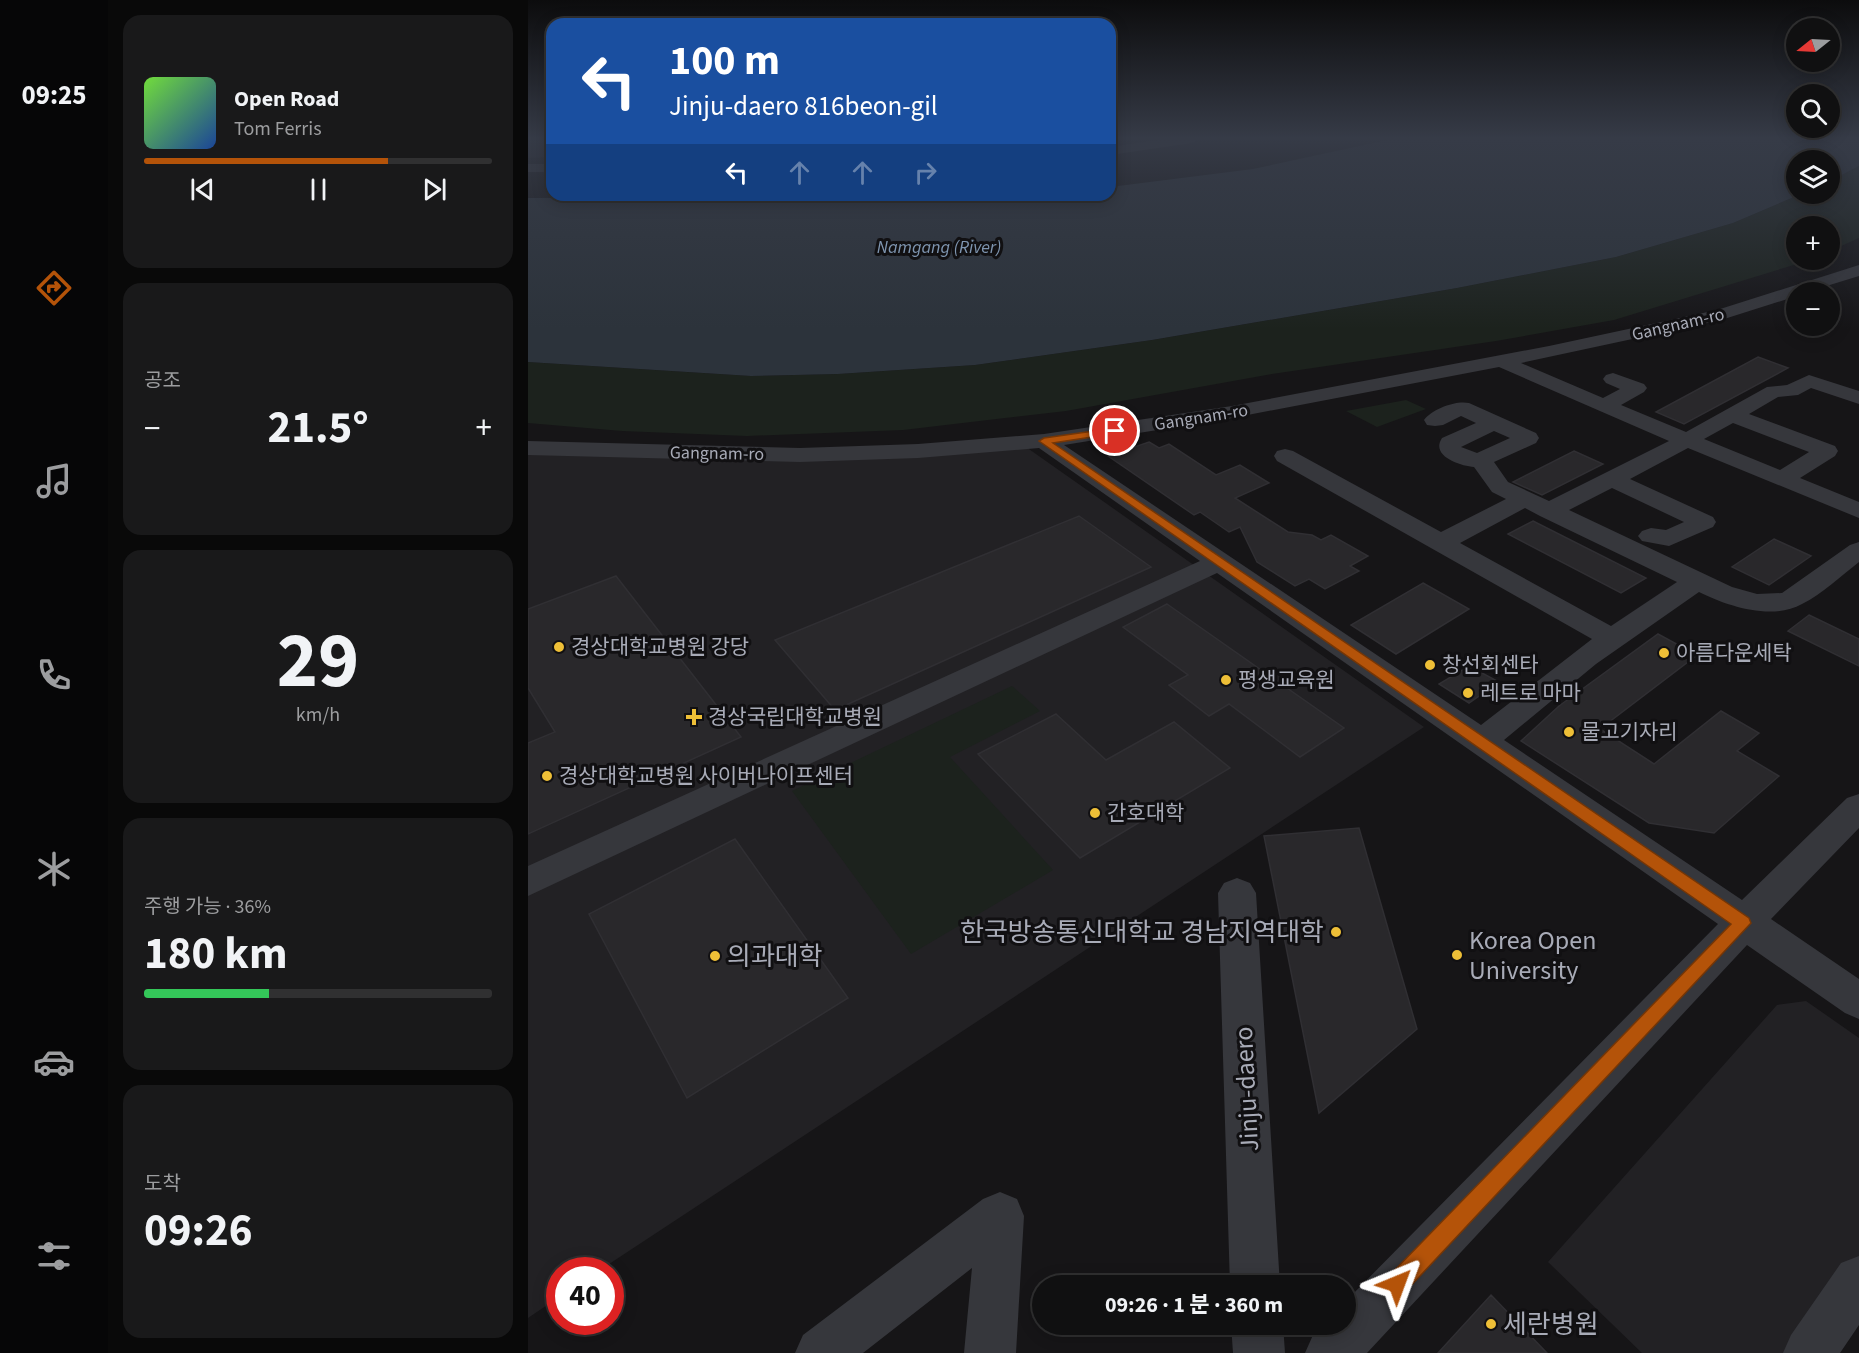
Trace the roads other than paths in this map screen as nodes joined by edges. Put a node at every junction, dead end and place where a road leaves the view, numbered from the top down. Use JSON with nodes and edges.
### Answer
{"nodes":[{"id":1,"x":1859,"y":270,"type":"edge"},
{"id":2,"x":1739,"y":309,"type":"junction"},
{"id":3,"x":1767,"y":321,"type":"dead end"},
{"id":4,"x":1503,"y":362,"type":"junction"},
{"id":5,"x":1613,"y":379,"type":"dead end"},
{"id":6,"x":1791,"y":391,"type":"junction"},
{"id":7,"x":1859,"y":398,"type":"edge"},
{"id":8,"x":1604,"y":406,"type":"junction"},
{"id":9,"x":1733,"y":414,"type":"junction"},
{"id":10,"x":1859,"y":415,"type":"edge"},
{"id":11,"x":1435,"y":420,"type":"dead end"},
{"id":12,"x":1494,"y":423,"type":"junction"},
{"id":13,"x":1687,"y":440,"type":"junction"},
{"id":14,"x":1044,"y":441,"type":"junction"},
{"id":15,"x":528,"y":448,"type":"edge"},
{"id":16,"x":1285,"y":456,"type":"dead end"},
{"id":17,"x":1481,"y":460,"type":"junction"},
{"id":18,"x":1612,"y":479,"type":"junction"},
{"id":19,"x":1782,"y":479,"type":"junction"},
{"id":20,"x":1524,"y":499,"type":"junction"},
{"id":21,"x":1859,"y":511,"type":"edge"},
{"id":22,"x":1549,"y":512,"type":"junction"},
{"id":23,"x":1651,"y":536,"type":"dead end"},
{"id":24,"x":1440,"y":543,"type":"junction"},
{"id":25,"x":1859,"y":550,"type":"edge"},
{"id":26,"x":1218,"y":562,"type":"junction"},
{"id":27,"x":1697,"y":581,"type":"junction"},
{"id":28,"x":1611,"y":638,"type":"junction"},
{"id":29,"x":1481,"y":743,"type":"junction"},
{"id":30,"x":1859,"y":807,"type":"edge"},
{"id":31,"x":528,"y":882,"type":"edge"},
{"id":32,"x":1237,"y":893,"type":"dead end"},
{"id":33,"x":1743,"y":923,"type":"junction"},
{"id":34,"x":1859,"y":1001,"type":"edge"},
{"id":35,"x":1254,"y":1275,"type":"edge"},
{"id":36,"x":1859,"y":1281,"type":"edge"},
{"id":37,"x":1257,"y":1335,"type":"edge"},
{"id":38,"x":821,"y":1353,"type":"edge"},
{"id":39,"x":990,"y":1353,"type":"edge"},
{"id":40,"x":1258,"y":1353,"type":"edge"},
{"id":41,"x":1331,"y":1353,"type":"edge"},
{"id":42,"x":1809,"y":1353,"type":"edge"}],
"edges":[{"from":1,"to":2,"type":"street","name":"Gangnam-ro"},
{"from":2,"to":3,"type":"street"},
{"from":2,"to":4,"type":"street","name":"Gangnam-ro"},
{"from":4,"to":8,"type":"street"},
{"from":4,"to":14,"type":"street","name":"Gangnam-ro"},
{"from":5,"to":8,"type":"street"},
{"from":6,"to":7,"type":"street"},
{"from":6,"to":9,"type":"street"},
{"from":6,"to":10,"type":"street"},
{"from":8,"to":13,"type":"street"},
{"from":9,"to":13,"type":"street"},
{"from":9,"to":19,"type":"street"},
{"from":11,"to":12,"type":"street"},
{"from":12,"to":17,"type":"street"},
{"from":12,"to":17,"type":"street"},
{"from":13,"to":18,"type":"street"},
{"from":13,"to":19,"type":"street"},
{"from":14,"to":15,"type":"street","name":"Gangnam-ro"},
{"from":14,"to":26,"type":"street"},
{"from":16,"to":24,"type":"street"},
{"from":17,"to":20,"type":"street"},
{"from":18,"to":22,"type":"street"},
{"from":18,"to":23,"type":"street"},
{"from":19,"to":21,"type":"street"},
{"from":20,"to":22,"type":"street"},
{"from":20,"to":24,"type":"street"},
{"from":22,"to":27,"type":"street"},
{"from":24,"to":28,"type":"street"},
{"from":25,"to":27,"type":"street"},
{"from":26,"to":29,"type":"street"},
{"from":26,"to":31,"type":"street"},
{"from":27,"to":28,"type":"street"},
{"from":28,"to":29,"type":"street"},
{"from":29,"to":33,"type":"street"},
{"from":30,"to":33,"type":"street"},
{"from":32,"to":35,"type":"street","name":"Jinju-daero"},
{"from":33,"to":34,"type":"street"},
{"from":33,"to":41,"type":"street"},
{"from":36,"to":42,"type":"street"},
{"from":37,"to":40,"type":"street"},
{"from":38,"to":39,"type":"street"}]}
